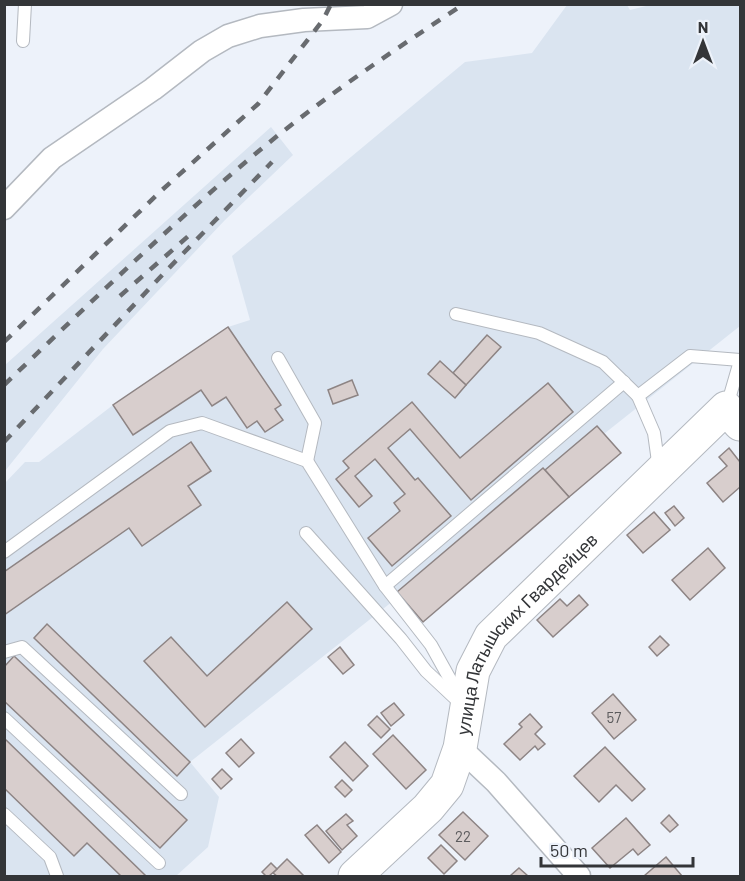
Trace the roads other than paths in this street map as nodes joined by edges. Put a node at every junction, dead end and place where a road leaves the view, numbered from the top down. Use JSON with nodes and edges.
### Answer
{"nodes":[{"id":1,"x":25,"y":4,"type":"edge"},
{"id":2,"x":391,"y":4,"type":"edge"},
{"id":3,"x":308,"y":12,"type":"edge"},
{"id":4,"x":341,"y":12,"type":"edge"},
{"id":5,"x":22,"y":40,"type":"dead end"},
{"id":6,"x":4,"y":208,"type":"edge"},
{"id":7,"x":456,"y":314,"type":"dead end"},
{"id":8,"x":278,"y":358,"type":"dead end"},
{"id":9,"x":741,"y":360,"type":"edge"},
{"id":10,"x":624,"y":382,"type":"junction"},
{"id":11,"x":638,"y":396,"type":"junction"},
{"id":12,"x":733,"y":416,"type":"edge"},
{"id":13,"x":307,"y":460,"type":"junction"},
{"id":14,"x":660,"y":473,"type":"junction"},
{"id":15,"x":306,"y":533,"type":"dead end"},
{"id":16,"x":4,"y":552,"type":"edge"},
{"id":17,"x":385,"y":586,"type":"junction"},
{"id":18,"x":4,"y":652,"type":"edge"},
{"id":19,"x":466,"y":708,"type":"junction"},
{"id":20,"x":4,"y":718,"type":"edge"},
{"id":21,"x":460,"y":748,"type":"junction"},
{"id":22,"x":181,"y":794,"type":"dead end"},
{"id":23,"x":4,"y":814,"type":"edge"},
{"id":24,"x":159,"y":863,"type":"dead end"},
{"id":25,"x":57,"y":876,"type":"edge"},
{"id":26,"x":355,"y":876,"type":"edge"},
{"id":27,"x":579,"y":876,"type":"edge"}],
"edges":[{"from":1,"to":5,"type":"lane"},
{"from":2,"to":4,"type":"street"},
{"from":3,"to":4,"type":"street"},
{"from":3,"to":6,"type":"street"},
{"from":7,"to":10,"type":"lane"},
{"from":8,"to":13,"type":"lane"},
{"from":9,"to":11,"type":"lane"},
{"from":9,"to":12,"type":"lane"},
{"from":10,"to":11,"type":"lane"},
{"from":10,"to":17,"type":"lane"},
{"from":11,"to":14,"type":"lane"},
{"from":12,"to":14,"type":"street","name":"улица Латышских Гвардейцев"},
{"from":13,"to":16,"type":"lane"},
{"from":13,"to":17,"type":"lane"},
{"from":14,"to":19,"type":"street","name":"улица Латышских Гвардейцев"},
{"from":15,"to":19,"type":"lane"},
{"from":17,"to":19,"type":"lane"},
{"from":18,"to":22,"type":"lane"},
{"from":19,"to":21,"type":"street","name":"улица Латышских Гвардейцев"},
{"from":20,"to":24,"type":"lane"},
{"from":21,"to":26,"type":"street","name":"улица Латышских Гвардейцев"},
{"from":21,"to":27,"type":"street"},
{"from":23,"to":25,"type":"lane"}]}
